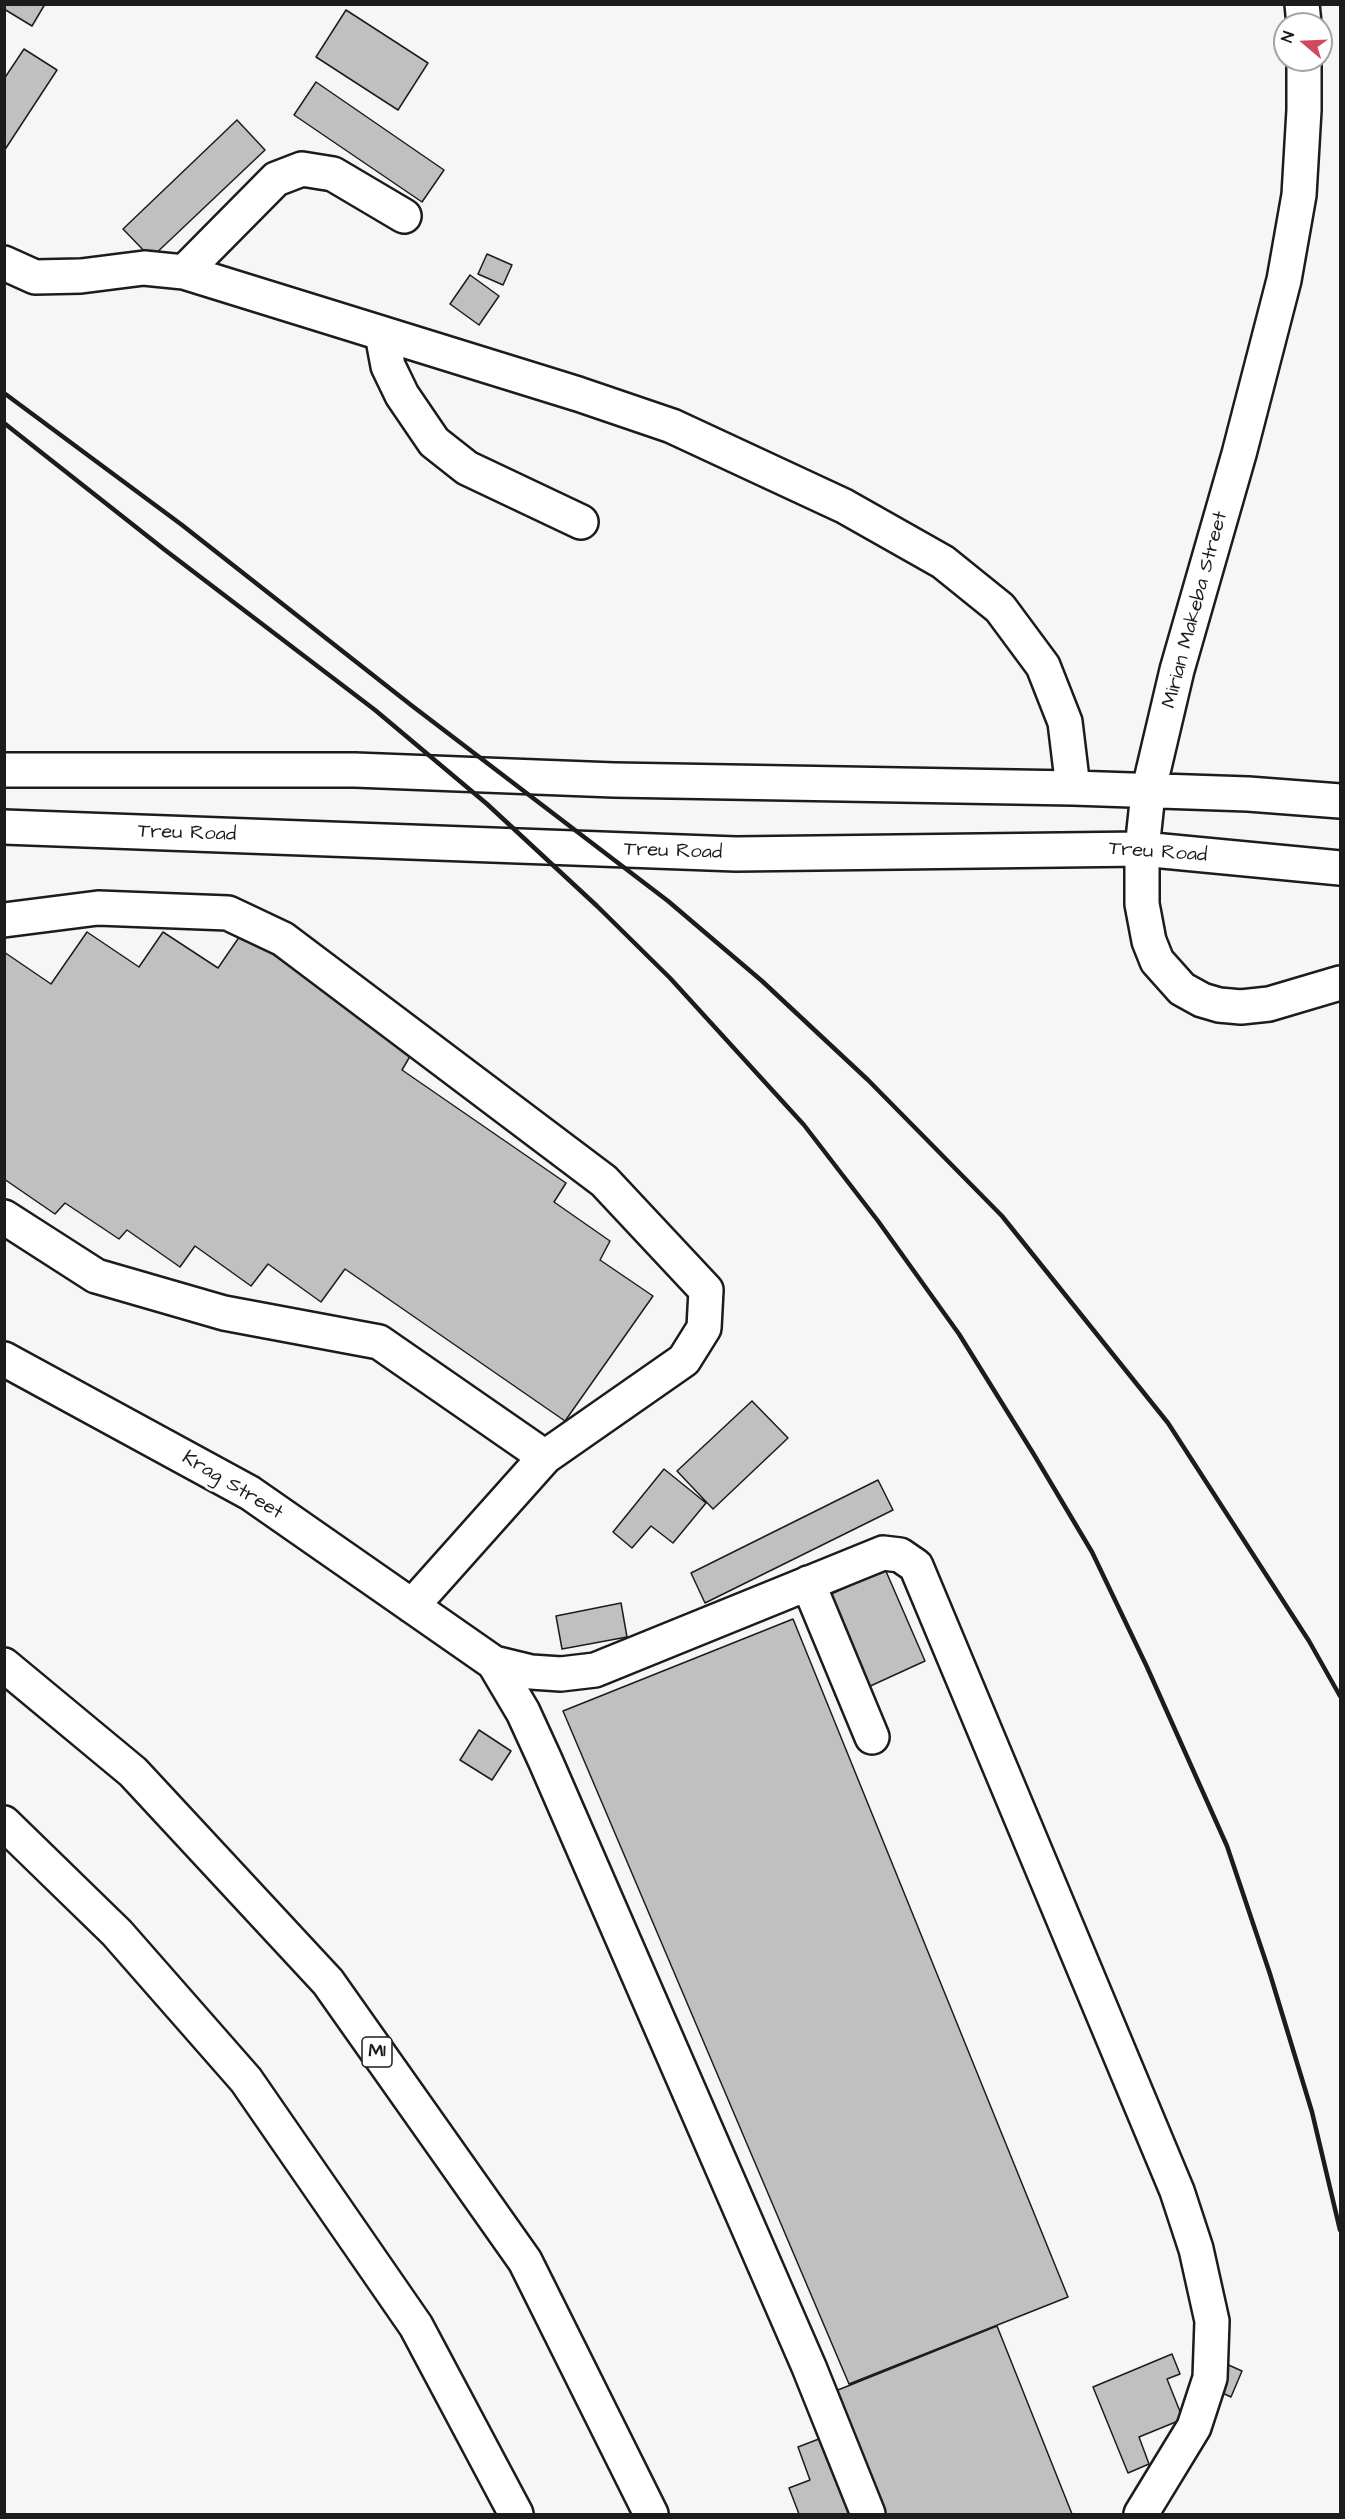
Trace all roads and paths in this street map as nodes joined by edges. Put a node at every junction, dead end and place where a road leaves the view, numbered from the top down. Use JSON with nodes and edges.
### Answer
{"nodes":[{"id":1,"x":1304,"y":72,"type":"edge"},
{"id":2,"x":404,"y":216,"type":"dead end"},
{"id":3,"x":4,"y":263,"type":"edge"},
{"id":4,"x":184,"y":272,"type":"junction"},
{"id":5,"x":382,"y":334,"type":"junction"},
{"id":6,"x":581,"y":522,"type":"dead end"},
{"id":7,"x":4,"y":770,"type":"edge"},
{"id":8,"x":1073,"y":788,"type":"junction"},
{"id":9,"x":1148,"y":793,"type":"junction"},
{"id":10,"x":1341,"y":801,"type":"edge"},
{"id":11,"x":4,"y":827,"type":"edge"},
{"id":12,"x":1142,"y":849,"type":"junction"},
{"id":13,"x":1341,"y":868,"type":"edge"},
{"id":14,"x":4,"y":920,"type":"edge"},
{"id":15,"x":1341,"y":983,"type":"edge"},
{"id":16,"x":4,"y":1217,"type":"edge"},
{"id":17,"x":4,"y":1359,"type":"edge"},
{"id":18,"x":545,"y":1457,"type":"junction"},
{"id":19,"x":808,"y":1583,"type":"junction"},
{"id":20,"x":412,"y":1606,"type":"junction"},
{"id":21,"x":494,"y":1663,"type":"junction"},
{"id":22,"x":4,"y":1665,"type":"edge"},
{"id":23,"x":872,"y":1737,"type":"dead end"},
{"id":24,"x":4,"y":1823,"type":"edge"},
{"id":25,"x":516,"y":2514,"type":"edge"},
{"id":26,"x":651,"y":2514,"type":"edge"},
{"id":27,"x":868,"y":2514,"type":"edge"},
{"id":28,"x":1141,"y":2514,"type":"edge"}],
"edges":[{"from":1,"to":9,"type":"main road","name":"Mirian Makeba Street"},
{"from":2,"to":4,"type":"main road"},
{"from":3,"to":4,"type":"main road"},
{"from":4,"to":5,"type":"main road"},
{"from":5,"to":6,"type":"main road"},
{"from":5,"to":8,"type":"main road"},
{"from":7,"to":8,"type":"main road"},
{"from":8,"to":9,"type":"main road"},
{"from":9,"to":10,"type":"main road"},
{"from":9,"to":12,"type":"main road","name":"Mirian Makeba Street"},
{"from":11,"to":12,"type":"main road","name":"Treu Road"},
{"from":12,"to":13,"type":"main road","name":"Treu Road"},
{"from":12,"to":15,"type":"main road","name":"Mirian Makeba Street"},
{"from":14,"to":18,"type":"main road"},
{"from":16,"to":18,"type":"main road"},
{"from":17,"to":20,"type":"main road","name":"Krag Street"},
{"from":18,"to":20,"type":"main road"},
{"from":19,"to":21,"type":"main road"},
{"from":19,"to":23,"type":"main road"},
{"from":19,"to":28,"type":"main road"},
{"from":20,"to":21,"type":"main road","name":"Krag Street"},
{"from":21,"to":27,"type":"main road"},
{"from":22,"to":26,"type":"main road","number":"M1"},
{"from":24,"to":25,"type":"main road"}]}
